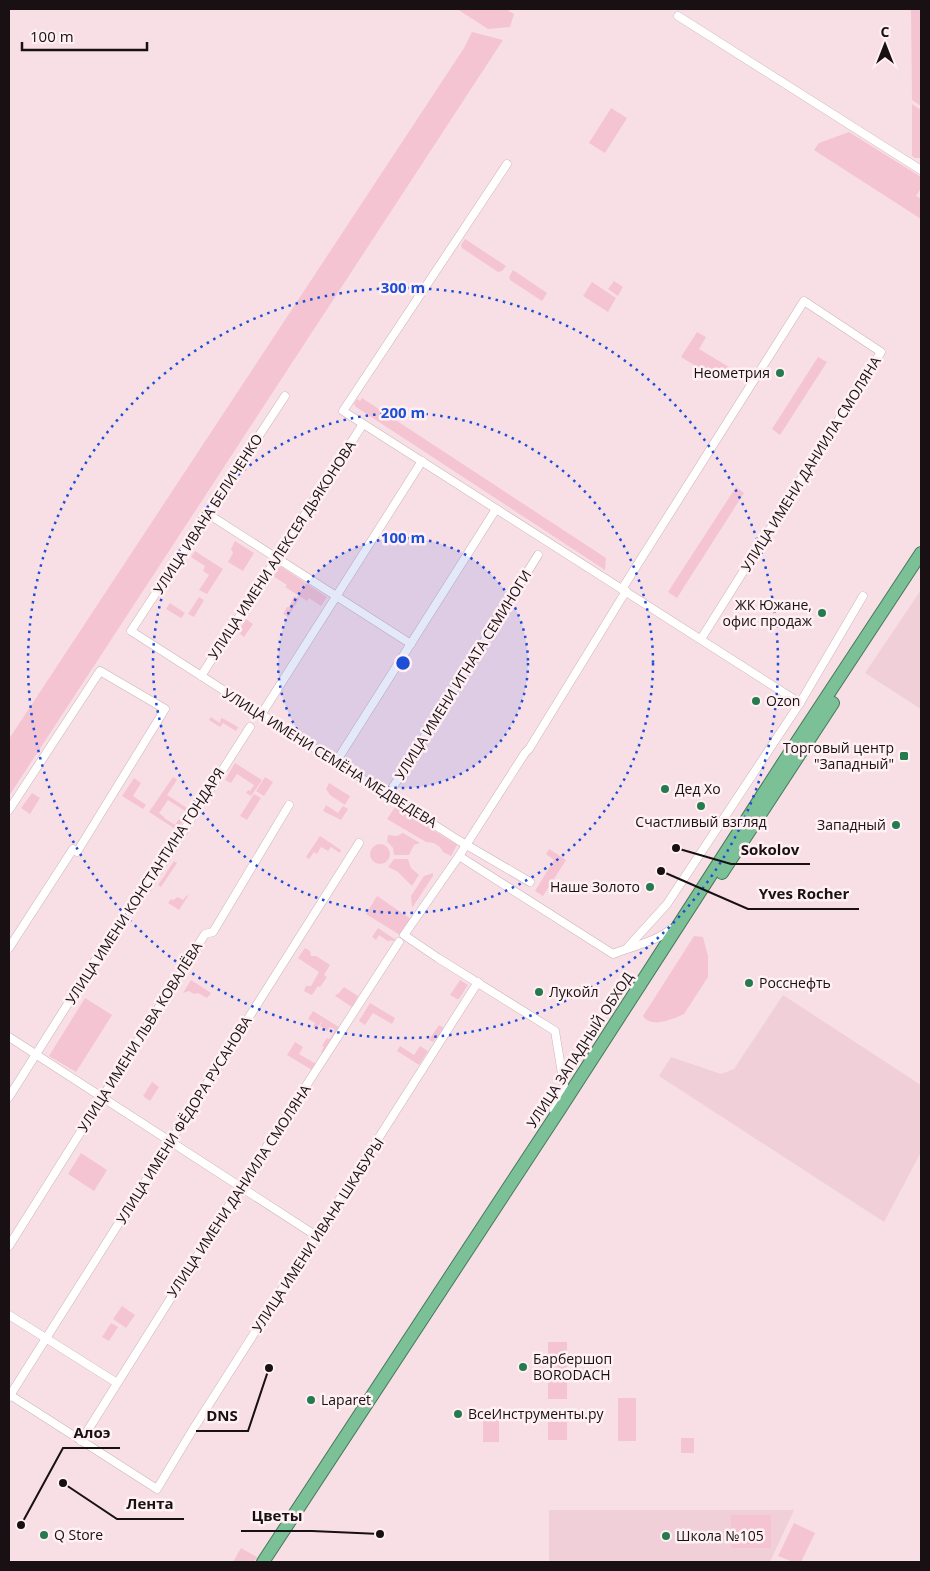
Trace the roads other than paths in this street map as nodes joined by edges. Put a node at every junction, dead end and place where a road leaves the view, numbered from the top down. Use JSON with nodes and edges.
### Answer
{"nodes":[{"id":1,"x":678,"y":16,"type":"dead end"},
{"id":2,"x":507,"y":164,"type":"dead end"},
{"id":3,"x":921,"y":170,"type":"edge"},
{"id":4,"x":286,"y":396,"type":"dead end"},
{"id":5,"x":363,"y":424,"type":"junction"},
{"id":6,"x":422,"y":461,"type":"junction"},
{"id":7,"x":496,"y":509,"type":"junction"},
{"id":8,"x":208,"y":514,"type":"junction"},
{"id":9,"x":921,"y":553,"type":"edge"},
{"id":10,"x":538,"y":555,"type":"dead end"},
{"id":11,"x":276,"y":557,"type":"junction"},
{"id":12,"x":921,"y":569,"type":"edge"},
{"id":13,"x":624,"y":590,"type":"junction"},
{"id":14,"x":336,"y":596,"type":"junction"},
{"id":15,"x":863,"y":596,"type":"dead end"},
{"id":16,"x":131,"y":631,"type":"joint"},
{"id":17,"x":701,"y":640,"type":"junction"},
{"id":18,"x":411,"y":644,"type":"junction"},
{"id":19,"x":201,"y":676,"type":"junction"},
{"id":20,"x":800,"y":703,"type":"junction"},
{"id":21,"x":261,"y":714,"type":"junction"},
{"id":22,"x":250,"y":727,"type":"dead end"},
{"id":23,"x":336,"y":762,"type":"junction"},
{"id":24,"x":388,"y":796,"type":"junction"},
{"id":25,"x":288,"y":805,"type":"dead end"},
{"id":26,"x":9,"y":809,"type":"edge"},
{"id":27,"x":359,"y":843,"type":"dead end"},
{"id":28,"x":466,"y":844,"type":"junction"},
{"id":29,"x":459,"y":856,"type":"junction"},
{"id":30,"x":530,"y":882,"type":"dead end"},
{"id":31,"x":694,"y":902,"type":"junction"},
{"id":32,"x":398,"y":942,"type":"dead end"},
{"id":33,"x":9,"y":948,"type":"edge"},
{"id":34,"x":627,"y":948,"type":"junction"},
{"id":35,"x":478,"y":982,"type":"junction"},
{"id":36,"x":9,"y":1037,"type":"edge"},
{"id":37,"x":36,"y":1054,"type":"junction"},
{"id":38,"x":9,"y":1097,"type":"edge"},
{"id":39,"x":102,"y":1098,"type":"junction"},
{"id":40,"x":171,"y":1142,"type":"junction"},
{"id":41,"x":534,"y":1147,"type":"junction"},
{"id":42,"x":240,"y":1188,"type":"junction"},
{"id":43,"x":318,"y":1237,"type":"junction"},
{"id":44,"x":9,"y":1246,"type":"edge"},
{"id":45,"x":9,"y":1315,"type":"edge"},
{"id":46,"x":45,"y":1338,"type":"junction"},
{"id":47,"x":117,"y":1383,"type":"junction"},
{"id":48,"x":9,"y":1396,"type":"edge"},
{"id":49,"x":82,"y":1440,"type":"junction"},
{"id":50,"x":263,"y":1562,"type":"edge"},
{"id":51,"x":273,"y":1562,"type":"edge"}],
"edges":[{"from":1,"to":3,"type":"street"},
{"from":2,"to":5,"type":"street"},
{"from":4,"to":8,"type":"street","name":"УЛИЦА ИВАНА БЕЛИЧЕНКО"},
{"from":5,"to":6,"type":"street"},
{"from":5,"to":11,"type":"street","name":"УЛИЦА ИМЕНИ АЛЕКСЕЯ ДЬЯКОНОВА"},
{"from":6,"to":7,"type":"street"},
{"from":6,"to":14,"type":"street"},
{"from":7,"to":13,"type":"street"},
{"from":7,"to":18,"type":"street"},
{"from":8,"to":11,"type":"street"},
{"from":8,"to":16,"type":"street","name":"УЛИЦА ИВАНА БЕЛИЧЕНКО"},
{"from":9,"to":31,"type":"highway","name":"УЛИЦА ЗАПАДНЫЙ ОБХОД"},
{"from":10,"to":24,"type":"street","name":"УЛИЦА ИМЕНИ ИГНАТА СЕМИНОГИ"},
{"from":11,"to":14,"type":"street"},
{"from":11,"to":19,"type":"street","name":"УЛИЦА ИМЕНИ АЛЕКСЕЯ ДЬЯКОНОВА"},
{"from":12,"to":51,"type":"highway","name":"УЛИЦА ЗАПАДНЫЙ ОБХОД"},
{"from":13,"to":17,"type":"street"},
{"from":13,"to":17,"type":"street","name":"УЛИЦА ИМЕНИ ДАНИИЛА СМОЛЯНА"},
{"from":13,"to":28,"type":"street","name":"УЛИЦА ИМЕНИ ДАНИИЛА СМОЛЯНА"},
{"from":14,"to":18,"type":"street"},
{"from":14,"to":21,"type":"street"},
{"from":15,"to":20,"type":"street"},
{"from":16,"to":19,"type":"street","name":"УЛИЦА ИМЕНИ СЕМЁНА МЕДВЕДЕВА"},
{"from":17,"to":20,"type":"street"},
{"from":18,"to":23,"type":"street"},
{"from":19,"to":21,"type":"street","name":"УЛИЦА ИМЕНИ СЕМЁНА МЕДВЕДЕВА"},
{"from":20,"to":34,"type":"street"},
{"from":21,"to":23,"type":"street","name":"УЛИЦА ИМЕНИ СЕМЁНА МЕДВЕДЕВА"},
{"from":22,"to":37,"type":"street","name":"УЛИЦА ИМЕНИ КОНСТАНТИНА ГОНДАРЯ"},
{"from":23,"to":24,"type":"street","name":"УЛИЦА ИМЕНИ СЕМЁНА МЕДВЕДЕВА"},
{"from":24,"to":28,"type":"street","name":"УЛИЦА ИМЕНИ СЕМЁНА МЕДВЕДЕВА"},
{"from":25,"to":39,"type":"street","name":"УЛИЦА ИМЕНИ ЛЬВА КОВАЛЁВА"},
{"from":26,"to":33,"type":"street"},
{"from":27,"to":40,"type":"street","name":"УЛИЦА ИМЕНИ ФЁДОРА РУСАНОВА"},
{"from":28,"to":29,"type":"street","name":"УЛИЦА ИМЕНИ ДАНИИЛА СМОЛЯНА"},
{"from":28,"to":30,"type":"street","name":"УЛИЦА ИМЕНИ СЕМЁНА МЕДВЕДЕВА"},
{"from":29,"to":34,"type":"street"},
{"from":29,"to":35,"type":"street","name":"УЛИЦА ИМЕНИ ДАНИИЛА СМОЛЯНА"},
{"from":31,"to":34,"type":"street"},
{"from":31,"to":41,"type":"highway","name":"УЛИЦА ЗАПАДНЫЙ ОБХОД"},
{"from":32,"to":42,"type":"street","name":"УЛИЦА ИМЕНИ ДАНИИЛА СМОЛЯНА"},
{"from":35,"to":41,"type":"street"},
{"from":35,"to":43,"type":"street","name":"УЛИЦА ИМЕНИ ИВАНА ШКАБУРЫ"},
{"from":36,"to":37,"type":"street"},
{"from":37,"to":38,"type":"street","name":"УЛИЦА ИМЕНИ КОНСТАНТИНА ГОНДАРЯ"},
{"from":37,"to":39,"type":"street"},
{"from":39,"to":40,"type":"street"},
{"from":39,"to":44,"type":"street","name":"УЛИЦА ИМЕНИ ЛЬВА КОВАЛЁВА"},
{"from":40,"to":42,"type":"street"},
{"from":40,"to":46,"type":"street","name":"УЛИЦА ИМЕНИ ФЁДОРА РУСАНОВА"},
{"from":41,"to":50,"type":"highway","name":"УЛИЦА ЗАПАДНЫЙ ОБХОД"},
{"from":42,"to":43,"type":"street"},
{"from":42,"to":47,"type":"street","name":"УЛИЦА ИМЕНИ ДАНИИЛА СМОЛЯНА"},
{"from":43,"to":49,"type":"street","name":"УЛИЦА ИМЕНИ ИВАНА ШКАБУРЫ"},
{"from":45,"to":46,"type":"street"},
{"from":46,"to":47,"type":"street"},
{"from":46,"to":48,"type":"street","name":"УЛИЦА ИМЕНИ ФЁДОРА РУСАНОВА"},
{"from":47,"to":49,"type":"street","name":"УЛИЦА ИМЕНИ ДАНИИЛА СМОЛЯНА"},
{"from":48,"to":49,"type":"street"}]}
